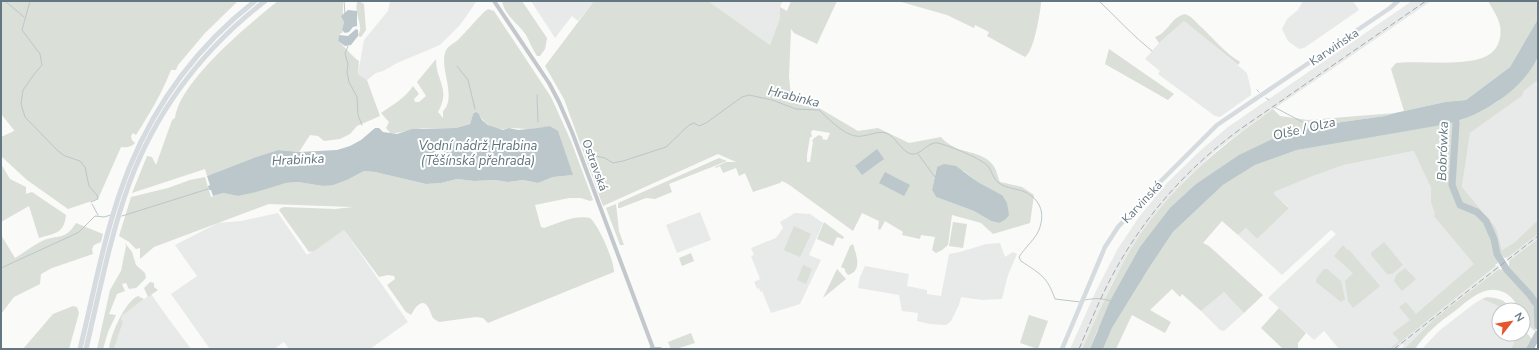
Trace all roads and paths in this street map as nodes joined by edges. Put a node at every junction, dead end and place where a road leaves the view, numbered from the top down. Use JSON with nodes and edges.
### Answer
{"nodes":[{"id":1,"x":255,"y":1,"type":"edge"},
{"id":2,"x":265,"y":1,"type":"edge"},
{"id":3,"x":494,"y":1,"type":"edge"},
{"id":4,"x":1398,"y":1,"type":"edge"},
{"id":5,"x":1268,"y":91,"type":"joint"},
{"id":6,"x":106,"y":253,"type":"junction"},
{"id":7,"x":80,"y":349,"type":"edge"},
{"id":8,"x":86,"y":349,"type":"edge"},
{"id":9,"x":652,"y":349,"type":"edge"},
{"id":10,"x":660,"y":349,"type":"edge"},
{"id":11,"x":1062,"y":349,"type":"edge"}],
"edges":[{"from":1,"to":6,"type":"highway"},
{"from":2,"to":6,"type":"highway"},
{"from":3,"to":9,"type":"street","name":"Ostravská"},
{"from":4,"to":5,"type":"main road","name":"Karwińska"},
{"from":5,"to":11,"type":"main road","name":"Karvinská"},
{"from":6,"to":7,"type":"highway"},
{"from":6,"to":8,"type":"highway"},
{"from":9,"to":10,"type":"street","name":"Ostravská"}]}
